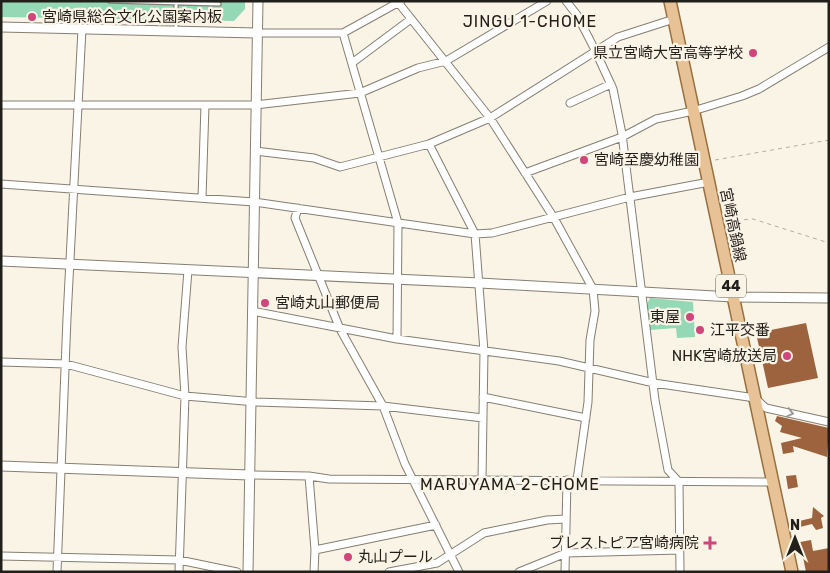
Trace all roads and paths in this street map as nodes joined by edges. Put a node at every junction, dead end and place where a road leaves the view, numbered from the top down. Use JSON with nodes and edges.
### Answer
{"nodes":[{"id":1,"x":110,"y":1,"type":"edge"},
{"id":2,"x":548,"y":1,"type":"edge"},
{"id":3,"x":566,"y":1,"type":"edge"},
{"id":4,"x":670,"y":1,"type":"edge"},
{"id":5,"x":259,"y":2,"type":"edge"},
{"id":6,"x":399,"y":2,"type":"edge"},
{"id":7,"x":176,"y":3,"type":"junction"},
{"id":8,"x":219,"y":4,"type":"dead end"},
{"id":9,"x":412,"y":19,"type":"junction"},
{"id":10,"x":674,"y":19,"type":"junction"},
{"id":11,"x":1,"y":27,"type":"edge"},
{"id":12,"x":82,"y":29,"type":"junction"},
{"id":13,"x":176,"y":32,"type":"junction"},
{"id":14,"x":258,"y":33,"type":"junction"},
{"id":15,"x":343,"y":33,"type":"junction"},
{"id":16,"x":829,"y":47,"type":"edge"},
{"id":17,"x":596,"y":50,"type":"junction"},
{"id":18,"x":446,"y":61,"type":"junction"},
{"id":19,"x":352,"y":63,"type":"junction"},
{"id":20,"x":611,"y":84,"type":"junction"},
{"id":21,"x":360,"y":93,"type":"junction"},
{"id":22,"x":570,"y":103,"type":"dead end"},
{"id":23,"x":78,"y":105,"type":"junction"},
{"id":24,"x":204,"y":105,"type":"junction"},
{"id":25,"x":255,"y":105,"type":"junction"},
{"id":26,"x":1,"y":106,"type":"edge"},
{"id":27,"x":693,"y":111,"type":"junction"},
{"id":28,"x":490,"y":118,"type":"junction"},
{"id":29,"x":622,"y":136,"type":"junction"},
{"id":30,"x":829,"y":140,"type":"edge"},
{"id":31,"x":429,"y":144,"type":"junction"},
{"id":32,"x":254,"y":151,"type":"junction"},
{"id":33,"x":378,"y":157,"type":"junction"},
{"id":34,"x":704,"y":161,"type":"junction"},
{"id":35,"x":525,"y":173,"type":"junction"},
{"id":36,"x":709,"y":182,"type":"junction"},
{"id":37,"x":1,"y":184,"type":"edge"},
{"id":38,"x":73,"y":190,"type":"junction"},
{"id":39,"x":630,"y":197,"type":"junction"},
{"id":40,"x":202,"y":198,"type":"junction"},
{"id":41,"x":254,"y":202,"type":"junction"},
{"id":42,"x":298,"y":208,"type":"junction"},
{"id":43,"x":554,"y":218,"type":"junction"},
{"id":44,"x":717,"y":221,"type":"junction"},
{"id":45,"x":398,"y":223,"type":"junction"},
{"id":46,"x":475,"y":234,"type":"junction"},
{"id":47,"x":829,"y":243,"type":"edge"},
{"id":48,"x":1,"y":261,"type":"edge"},
{"id":49,"x":70,"y":264,"type":"junction"},
{"id":50,"x":188,"y":270,"type":"junction"},
{"id":51,"x":253,"y":273,"type":"junction"},
{"id":52,"x":317,"y":277,"type":"junction"},
{"id":53,"x":397,"y":280,"type":"junction"},
{"id":54,"x":480,"y":283,"type":"junction"},
{"id":55,"x":593,"y":289,"type":"junction"},
{"id":56,"x":642,"y":292,"type":"junction"},
{"id":57,"x":733,"y":297,"type":"junction"},
{"id":58,"x":829,"y":298,"type":"edge"},
{"id":59,"x":252,"y":311,"type":"junction"},
{"id":60,"x":340,"y":329,"type":"junction"},
{"id":61,"x":397,"y":339,"type":"junction"},
{"id":62,"x":484,"y":351,"type":"junction"},
{"id":63,"x":1,"y":362,"type":"edge"},
{"id":64,"x":66,"y":364,"type":"junction"},
{"id":65,"x":590,"y":369,"type":"junction"},
{"id":66,"x":654,"y":383,"type":"junction"},
{"id":67,"x":185,"y":396,"type":"junction"},
{"id":68,"x":483,"y":397,"type":"junction"},
{"id":69,"x":755,"y":398,"type":"junction"},
{"id":70,"x":250,"y":401,"type":"junction"},
{"id":71,"x":383,"y":406,"type":"junction"},
{"id":72,"x":483,"y":418,"type":"junction"},
{"id":73,"x":586,"y":418,"type":"junction"},
{"id":74,"x":829,"y":422,"type":"edge"},
{"id":75,"x":1,"y":466,"type":"edge"},
{"id":76,"x":62,"y":467,"type":"junction"},
{"id":77,"x":182,"y":472,"type":"junction"},
{"id":78,"x":249,"y":475,"type":"junction"},
{"id":79,"x":309,"y":476,"type":"junction"},
{"id":80,"x":413,"y":479,"type":"junction"},
{"id":81,"x":482,"y":479,"type":"junction"},
{"id":82,"x":567,"y":480,"type":"junction"},
{"id":83,"x":577,"y":480,"type":"junction"},
{"id":84,"x":679,"y":482,"type":"junction"},
{"id":85,"x":772,"y":482,"type":"junction"},
{"id":86,"x":566,"y":519,"type":"junction"},
{"id":87,"x":436,"y":524,"type":"junction"},
{"id":88,"x":315,"y":550,"type":"junction"},
{"id":89,"x":680,"y":550,"type":"junction"},
{"id":90,"x":566,"y":553,"type":"junction"},
{"id":91,"x":451,"y":555,"type":"junction"},
{"id":92,"x":1,"y":556,"type":"edge"},
{"id":93,"x":58,"y":556,"type":"junction"},
{"id":94,"x":179,"y":560,"type":"junction"},
{"id":95,"x":57,"y":572,"type":"edge"},
{"id":96,"x":179,"y":572,"type":"edge"},
{"id":97,"x":237,"y":572,"type":"edge"},
{"id":98,"x":248,"y":572,"type":"edge"},
{"id":99,"x":314,"y":572,"type":"edge"},
{"id":100,"x":389,"y":572,"type":"edge"},
{"id":101,"x":459,"y":572,"type":"edge"},
{"id":102,"x":518,"y":572,"type":"edge"},
{"id":103,"x":566,"y":572,"type":"edge"},
{"id":104,"x":680,"y":572,"type":"edge"},
{"id":105,"x":792,"y":572,"type":"edge"}],
"edges":[{"from":1,"to":7,"type":"lane"},
{"from":2,"to":18,"type":"street"},
{"from":3,"to":17,"type":"street"},
{"from":4,"to":10,"type":"main road","name":"宮崎高鍋線","number":"44"},
{"from":5,"to":14,"type":"street"},
{"from":6,"to":9,"type":"street"},
{"from":6,"to":15,"type":"street"},
{"from":7,"to":8,"type":"lane"},
{"from":7,"to":13,"type":"lane"},
{"from":9,"to":18,"type":"street"},
{"from":9,"to":19,"type":"street"},
{"from":10,"to":17,"type":"street"},
{"from":10,"to":27,"type":"main road","name":"宮崎高鍋線","number":"44"},
{"from":11,"to":12,"type":"street"},
{"from":12,"to":13,"type":"street"},
{"from":12,"to":23,"type":"street"},
{"from":13,"to":14,"type":"street"},
{"from":14,"to":15,"type":"street"},
{"from":14,"to":25,"type":"street"},
{"from":15,"to":19,"type":"street"},
{"from":16,"to":27,"type":"street"},
{"from":17,"to":20,"type":"street"},
{"from":17,"to":28,"type":"street"},
{"from":18,"to":21,"type":"street"},
{"from":18,"to":28,"type":"street"},
{"from":19,"to":21,"type":"street"},
{"from":20,"to":22,"type":"street"},
{"from":20,"to":29,"type":"street"},
{"from":21,"to":25,"type":"street"},
{"from":21,"to":33,"type":"street"},
{"from":23,"to":24,"type":"street"},
{"from":23,"to":26,"type":"street"},
{"from":23,"to":38,"type":"street"},
{"from":24,"to":25,"type":"street"},
{"from":24,"to":40,"type":"street"},
{"from":25,"to":32,"type":"street"},
{"from":27,"to":29,"type":"street"},
{"from":27,"to":34,"type":"main road","name":"宮崎高鍋線","number":"44"},
{"from":28,"to":31,"type":"street"},
{"from":28,"to":35,"type":"street"},
{"from":29,"to":35,"type":"street"},
{"from":29,"to":39,"type":"street"},
{"from":30,"to":34,"type":"path"},
{"from":31,"to":33,"type":"street"},
{"from":31,"to":46,"type":"street"},
{"from":32,"to":33,"type":"street"},
{"from":32,"to":41,"type":"street"},
{"from":33,"to":45,"type":"street"},
{"from":34,"to":36,"type":"main road","name":"宮崎高鍋線","number":"44"},
{"from":35,"to":43,"type":"street"},
{"from":36,"to":39,"type":"street"},
{"from":36,"to":44,"type":"main road","name":"宮崎高鍋線","number":"44"},
{"from":37,"to":38,"type":"street"},
{"from":38,"to":40,"type":"street"},
{"from":38,"to":49,"type":"street"},
{"from":39,"to":43,"type":"street"},
{"from":39,"to":56,"type":"street"},
{"from":40,"to":41,"type":"street"},
{"from":41,"to":42,"type":"street"},
{"from":41,"to":51,"type":"street"},
{"from":42,"to":45,"type":"street"},
{"from":42,"to":52,"type":"street"},
{"from":43,"to":46,"type":"street"},
{"from":43,"to":55,"type":"street"},
{"from":44,"to":47,"type":"path"},
{"from":44,"to":57,"type":"main road","name":"宮崎高鍋線","number":"44"},
{"from":45,"to":46,"type":"street"},
{"from":45,"to":53,"type":"street"},
{"from":46,"to":54,"type":"street"},
{"from":48,"to":49,"type":"street"},
{"from":49,"to":50,"type":"street"},
{"from":49,"to":64,"type":"street"},
{"from":50,"to":51,"type":"street"},
{"from":50,"to":67,"type":"street"},
{"from":51,"to":52,"type":"street"},
{"from":51,"to":59,"type":"street"},
{"from":52,"to":53,"type":"street"},
{"from":52,"to":60,"type":"street"},
{"from":53,"to":54,"type":"street"},
{"from":53,"to":61,"type":"street"},
{"from":54,"to":55,"type":"street"},
{"from":54,"to":62,"type":"street"},
{"from":55,"to":56,"type":"street"},
{"from":55,"to":65,"type":"street"},
{"from":56,"to":57,"type":"street"},
{"from":56,"to":66,"type":"street"},
{"from":57,"to":58,"type":"street"},
{"from":57,"to":69,"type":"main road","name":"宮崎高鍋線","number":"44"},
{"from":59,"to":60,"type":"street"},
{"from":59,"to":70,"type":"street"},
{"from":60,"to":61,"type":"street"},
{"from":60,"to":71,"type":"street"},
{"from":61,"to":62,"type":"street"},
{"from":62,"to":65,"type":"street"},
{"from":62,"to":68,"type":"street"},
{"from":63,"to":64,"type":"street"},
{"from":64,"to":67,"type":"street"},
{"from":64,"to":76,"type":"street"},
{"from":65,"to":66,"type":"street"},
{"from":65,"to":73,"type":"street"},
{"from":66,"to":69,"type":"street"},
{"from":66,"to":84,"type":"street"},
{"from":67,"to":70,"type":"street"},
{"from":67,"to":77,"type":"street"},
{"from":68,"to":72,"type":"street"},
{"from":68,"to":73,"type":"street"},
{"from":69,"to":74,"type":"street","one_way":true},
{"from":69,"to":85,"type":"main road","name":"宮崎高鍋線","number":"44"},
{"from":70,"to":71,"type":"street"},
{"from":70,"to":78,"type":"street"},
{"from":71,"to":72,"type":"street"},
{"from":71,"to":80,"type":"street"},
{"from":72,"to":81,"type":"street"},
{"from":73,"to":83,"type":"street"},
{"from":75,"to":76,"type":"street"},
{"from":76,"to":77,"type":"street"},
{"from":76,"to":93,"type":"street"},
{"from":77,"to":78,"type":"street"},
{"from":77,"to":94,"type":"street"},
{"from":78,"to":79,"type":"street"},
{"from":78,"to":98,"type":"street"},
{"from":79,"to":80,"type":"street"},
{"from":79,"to":88,"type":"street"},
{"from":80,"to":81,"type":"street"},
{"from":80,"to":87,"type":"street"},
{"from":81,"to":82,"type":"street"},
{"from":82,"to":83,"type":"street"},
{"from":82,"to":86,"type":"street"},
{"from":83,"to":84,"type":"street"},
{"from":84,"to":85,"type":"street"},
{"from":84,"to":89,"type":"street"},
{"from":85,"to":105,"type":"main road","name":"宮崎高鍋線","number":"44"},
{"from":86,"to":90,"type":"street"},
{"from":86,"to":91,"type":"street"},
{"from":87,"to":88,"type":"street"},
{"from":87,"to":91,"type":"street"},
{"from":88,"to":99,"type":"street"},
{"from":89,"to":90,"type":"street"},
{"from":89,"to":104,"type":"street"},
{"from":90,"to":102,"type":"street"},
{"from":90,"to":103,"type":"street"},
{"from":91,"to":100,"type":"street"},
{"from":91,"to":101,"type":"street"},
{"from":92,"to":93,"type":"street"},
{"from":93,"to":94,"type":"street"},
{"from":93,"to":95,"type":"street"},
{"from":94,"to":96,"type":"street"},
{"from":94,"to":97,"type":"street"}]}
